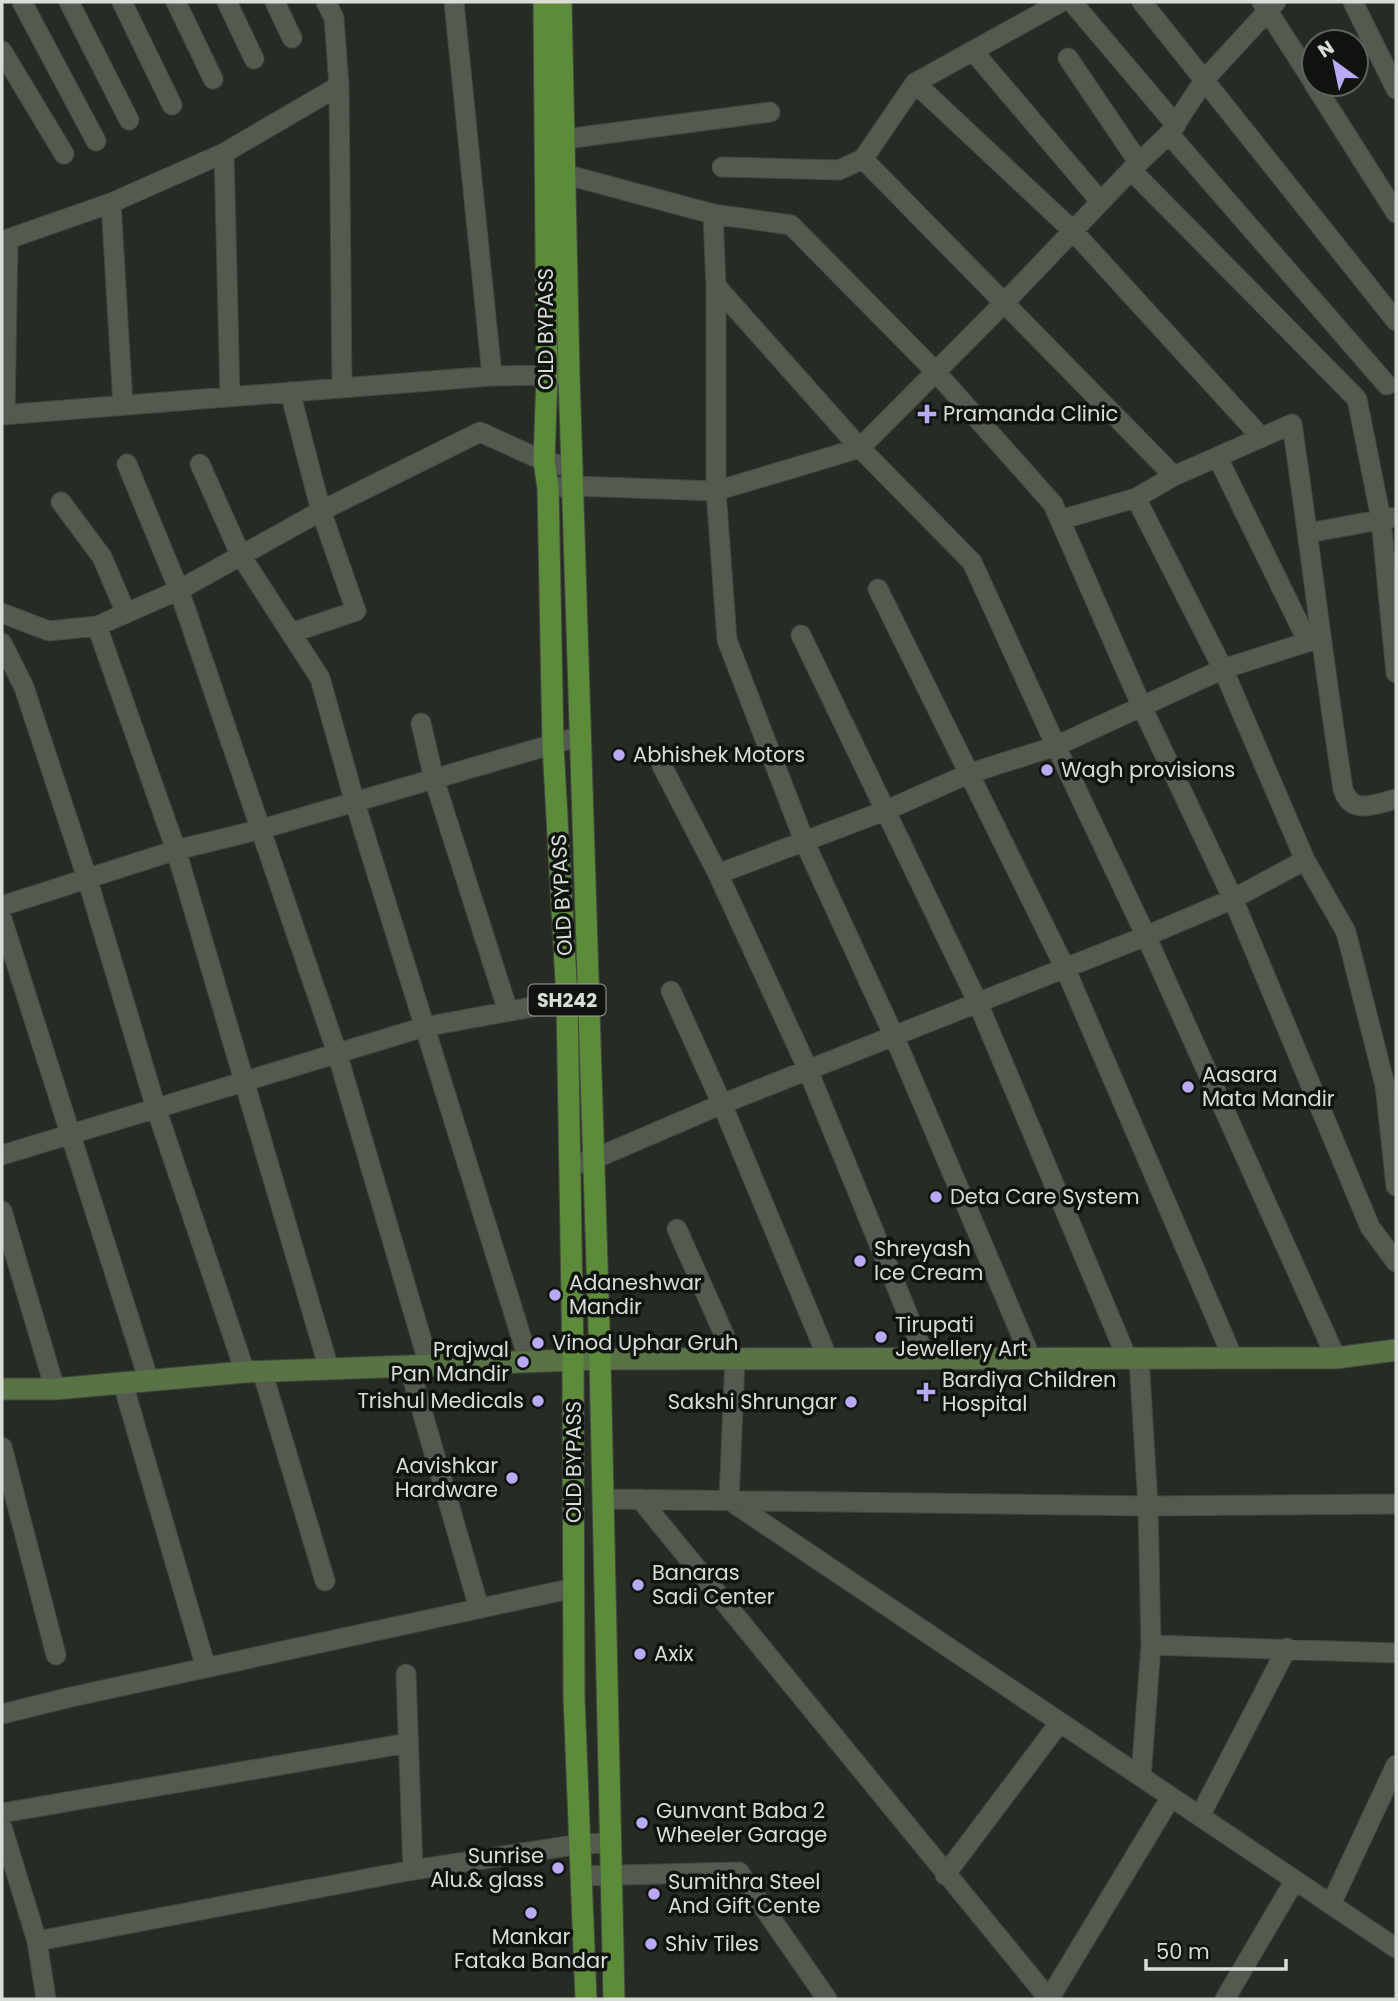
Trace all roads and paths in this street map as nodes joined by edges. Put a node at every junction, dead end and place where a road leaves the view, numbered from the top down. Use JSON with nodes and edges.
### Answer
{"nodes":[{"id":1,"x":22,"y":2,"type":"edge"},
{"id":2,"x":69,"y":2,"type":"edge"},
{"id":3,"x":121,"y":2,"type":"edge"},
{"id":4,"x":176,"y":2,"type":"edge"},
{"id":5,"x":227,"y":2,"type":"edge"},
{"id":6,"x":275,"y":2,"type":"edge"},
{"id":7,"x":326,"y":2,"type":"edge"},
{"id":8,"x":454,"y":2,"type":"edge"},
{"id":9,"x":544,"y":2,"type":"edge"},
{"id":10,"x":561,"y":2,"type":"edge"},
{"id":11,"x":1061,"y":2,"type":"edge"},
{"id":12,"x":1072,"y":2,"type":"edge"},
{"id":13,"x":1143,"y":2,"type":"edge"},
{"id":14,"x":1353,"y":2,"type":"edge"},
{"id":15,"x":1269,"y":5,"type":"edge"},
{"id":16,"x":292,"y":38,"type":"dead end"},
{"id":17,"x":2,"y":51,"type":"edge"},
{"id":18,"x":973,"y":51,"type":"junction"},
{"id":19,"x":1068,"y":58,"type":"dead end"},
{"id":20,"x":1300,"y":59,"type":"edge"},
{"id":21,"x":254,"y":60,"type":"dead end"},
{"id":22,"x":213,"y":79,"type":"dead end"},
{"id":23,"x":1205,"y":79,"type":"junction"},
{"id":24,"x":915,"y":83,"type":"junction"},
{"id":25,"x":339,"y":86,"type":"junction"},
{"id":26,"x":1396,"y":89,"type":"edge"},
{"id":27,"x":1323,"y":98,"type":"edge"},
{"id":28,"x":172,"y":105,"type":"dead end"},
{"id":29,"x":770,"y":112,"type":"dead end"},
{"id":30,"x":129,"y":120,"type":"dead end"},
{"id":31,"x":1172,"y":130,"type":"junction"},
{"id":32,"x":96,"y":141,"type":"dead end"},
{"id":33,"x":555,"y":141,"type":"junction"},
{"id":34,"x":64,"y":153,"type":"dead end"},
{"id":35,"x":224,"y":153,"type":"junction"},
{"id":36,"x":863,"y":159,"type":"junction"},
{"id":37,"x":1135,"y":166,"type":"junction"},
{"id":38,"x":722,"y":167,"type":"dead end"},
{"id":39,"x":555,"y":173,"type":"junction"},
{"id":40,"x":1101,"y":201,"type":"junction"},
{"id":41,"x":111,"y":203,"type":"junction"},
{"id":42,"x":1396,"y":213,"type":"edge"},
{"id":43,"x":713,"y":214,"type":"junction"},
{"id":44,"x":1072,"y":230,"type":"junction"},
{"id":45,"x":716,"y":286,"type":"junction"},
{"id":46,"x":1005,"y":302,"type":"junction"},
{"id":47,"x":1396,"y":321,"type":"edge"},
{"id":48,"x":935,"y":371,"type":"junction"},
{"id":49,"x":569,"y":375,"type":"junction"},
{"id":50,"x":492,"y":376,"type":"junction"},
{"id":51,"x":547,"y":376,"type":"junction"},
{"id":52,"x":1392,"y":383,"type":"edge"},
{"id":53,"x":342,"y":387,"type":"junction"},
{"id":54,"x":290,"y":392,"type":"junction"},
{"id":55,"x":230,"y":396,"type":"junction"},
{"id":56,"x":1357,"y":399,"type":"junction"},
{"id":57,"x":123,"y":405,"type":"junction"},
{"id":58,"x":3,"y":415,"type":"edge"},
{"id":59,"x":1261,"y":437,"type":"junction"},
{"id":60,"x":860,"y":448,"type":"junction"},
{"id":61,"x":1218,"y":457,"type":"junction"},
{"id":62,"x":544,"y":461,"type":"junction"},
{"id":63,"x":127,"y":464,"type":"dead end"},
{"id":64,"x":200,"y":464,"type":"dead end"},
{"id":65,"x":1174,"y":476,"type":"junction"},
{"id":66,"x":573,"y":477,"type":"junction"},
{"id":67,"x":548,"y":488,"type":"junction"},
{"id":68,"x":716,"y":492,"type":"junction"},
{"id":69,"x":1136,"y":498,"type":"junction"},
{"id":70,"x":61,"y":502,"type":"dead end"},
{"id":71,"x":321,"y":511,"type":"junction"},
{"id":72,"x":1389,"y":518,"type":"edge"},
{"id":73,"x":1060,"y":520,"type":"junction"},
{"id":74,"x":1308,"y":533,"type":"junction"},
{"id":75,"x":241,"y":556,"type":"junction"},
{"id":76,"x":878,"y":589,"type":"dead end"},
{"id":77,"x":179,"y":590,"type":"junction"},
{"id":78,"x":2,"y":613,"type":"edge"},
{"id":79,"x":126,"y":613,"type":"junction"},
{"id":80,"x":97,"y":626,"type":"junction"},
{"id":81,"x":291,"y":633,"type":"junction"},
{"id":82,"x":801,"y":635,"type":"dead end"},
{"id":83,"x":1314,"y":640,"type":"junction"},
{"id":84,"x":2,"y":643,"type":"edge"},
{"id":85,"x":1223,"y":669,"type":"junction"},
{"id":86,"x":1396,"y":673,"type":"edge"},
{"id":87,"x":1142,"y":707,"type":"junction"},
{"id":88,"x":421,"y":723,"type":"dead end"},
{"id":89,"x":581,"y":736,"type":"junction"},
{"id":90,"x":553,"y":745,"type":"junction"},
{"id":91,"x":1056,"y":746,"type":"junction"},
{"id":92,"x":662,"y":766,"type":"dead end"},
{"id":93,"x":968,"y":774,"type":"junction"},
{"id":94,"x":434,"y":779,"type":"junction"},
{"id":95,"x":1396,"y":799,"type":"edge"},
{"id":96,"x":355,"y":803,"type":"junction"},
{"id":97,"x":887,"y":810,"type":"junction"},
{"id":98,"x":262,"y":829,"type":"junction"},
{"id":99,"x":805,"y":843,"type":"junction"},
{"id":100,"x":176,"y":850,"type":"junction"},
{"id":101,"x":1305,"y":860,"type":"junction"},
{"id":102,"x":718,"y":874,"type":"junction"},
{"id":103,"x":87,"y":878,"type":"junction"},
{"id":104,"x":1233,"y":899,"type":"junction"},
{"id":105,"x":2,"y":906,"type":"edge"},
{"id":106,"x":2,"y":919,"type":"edge"},
{"id":107,"x":1146,"y":936,"type":"junction"},
{"id":108,"x":1065,"y":968,"type":"junction"},
{"id":109,"x":671,"y":991,"type":"dead end"},
{"id":110,"x":578,"y":999,"type":"junction"},
{"id":111,"x":978,"y":1003,"type":"junction"},
{"id":112,"x":508,"y":1011,"type":"junction"},
{"id":113,"x":424,"y":1027,"type":"junction"},
{"id":114,"x":894,"y":1035,"type":"junction"},
{"id":115,"x":337,"y":1053,"type":"junction"},
{"id":116,"x":808,"y":1070,"type":"junction"},
{"id":117,"x":245,"y":1082,"type":"junction"},
{"id":118,"x":1391,"y":1085,"type":"edge"},
{"id":119,"x":722,"y":1104,"type":"junction"},
{"id":120,"x":156,"y":1108,"type":"junction"},
{"id":121,"x":69,"y":1135,"type":"junction"},
{"id":122,"x":2,"y":1155,"type":"edge"},
{"id":123,"x":594,"y":1159,"type":"junction"},
{"id":124,"x":570,"y":1166,"type":"junction"},
{"id":125,"x":1396,"y":1186,"type":"edge"},
{"id":126,"x":2,"y":1211,"type":"edge"},
{"id":127,"x":677,"y":1229,"type":"dead end"},
{"id":128,"x":1396,"y":1262,"type":"edge"},
{"id":129,"x":1396,"y":1350,"type":"edge"},
{"id":130,"x":1031,"y":1358,"type":"junction"},
{"id":131,"x":1133,"y":1358,"type":"junction"},
{"id":132,"x":1233,"y":1358,"type":"junction"},
{"id":133,"x":1336,"y":1358,"type":"junction"},
{"id":134,"x":600,"y":1359,"type":"junction"},
{"id":135,"x":735,"y":1359,"type":"junction"},
{"id":136,"x":828,"y":1359,"type":"junction"},
{"id":137,"x":926,"y":1359,"type":"junction"},
{"id":138,"x":573,"y":1360,"type":"junction"},
{"id":139,"x":529,"y":1362,"type":"junction"},
{"id":140,"x":419,"y":1366,"type":"junction"},
{"id":141,"x":330,"y":1369,"type":"junction"},
{"id":142,"x":254,"y":1372,"type":"junction"},
{"id":143,"x":149,"y":1381,"type":"junction"},
{"id":144,"x":123,"y":1384,"type":"junction"},
{"id":145,"x":2,"y":1389,"type":"edge"},
{"id":146,"x":55,"y":1389,"type":"junction"},
{"id":147,"x":2,"y":1447,"type":"edge"},
{"id":148,"x":603,"y":1499,"type":"junction"},
{"id":149,"x":640,"y":1499,"type":"junction"},
{"id":150,"x":729,"y":1500,"type":"junction"},
{"id":151,"x":1396,"y":1504,"type":"edge"},
{"id":152,"x":1148,"y":1506,"type":"junction"},
{"id":153,"x":325,"y":1581,"type":"dead end"},
{"id":154,"x":574,"y":1588,"type":"junction"},
{"id":155,"x":479,"y":1608,"type":"junction"},
{"id":156,"x":1151,"y":1645,"type":"junction"},
{"id":157,"x":1287,"y":1648,"type":"junction"},
{"id":158,"x":1396,"y":1653,"type":"edge"},
{"id":159,"x":56,"y":1655,"type":"dead end"},
{"id":160,"x":206,"y":1668,"type":"junction"},
{"id":161,"x":406,"y":1674,"type":"dead end"},
{"id":162,"x":2,"y":1714,"type":"edge"},
{"id":163,"x":1060,"y":1722,"type":"junction"},
{"id":164,"x":408,"y":1743,"type":"junction"},
{"id":165,"x":1396,"y":1765,"type":"edge"},
{"id":166,"x":1141,"y":1777,"type":"junction"},
{"id":167,"x":1171,"y":1797,"type":"junction"},
{"id":168,"x":2,"y":1813,"type":"edge"},
{"id":169,"x":1200,"y":1816,"type":"junction"},
{"id":170,"x":2,"y":1827,"type":"edge"},
{"id":171,"x":610,"y":1843,"type":"junction"},
{"id":172,"x":580,"y":1844,"type":"junction"},
{"id":173,"x":413,"y":1870,"type":"junction"},
{"id":174,"x":945,"y":1875,"type":"junction"},
{"id":175,"x":581,"y":1876,"type":"junction"},
{"id":176,"x":611,"y":1877,"type":"junction"},
{"id":177,"x":1295,"y":1880,"type":"junction"},
{"id":178,"x":1331,"y":1904,"type":"junction"},
{"id":179,"x":37,"y":1941,"type":"junction"},
{"id":180,"x":1396,"y":1948,"type":"edge"},
{"id":181,"x":46,"y":1999,"type":"edge"},
{"id":182,"x":586,"y":1999,"type":"edge"},
{"id":183,"x":614,"y":1999,"type":"edge"},
{"id":184,"x":827,"y":1999,"type":"edge"},
{"id":185,"x":1049,"y":1999,"type":"edge"},
{"id":186,"x":1225,"y":1999,"type":"edge"}],
"edges":[{"from":1,"to":32,"type":"street"},
{"from":2,"to":30,"type":"street"},
{"from":3,"to":28,"type":"street"},
{"from":4,"to":22,"type":"street"},
{"from":5,"to":21,"type":"street"},
{"from":6,"to":16,"type":"street"},
{"from":7,"to":25,"type":"street"},
{"from":8,"to":50,"type":"street"},
{"from":9,"to":33,"type":"main road","name":"OLD BYPASS","number":"SH242"},
{"from":10,"to":33,"type":"main road","name":"OLD BYPASS","number":"SH242"},
{"from":11,"to":18,"type":"street"},
{"from":12,"to":31,"type":"street"},
{"from":13,"to":23,"type":"street"},
{"from":14,"to":26,"type":"street"},
{"from":15,"to":20,"type":"street"},
{"from":15,"to":23,"type":"street"},
{"from":17,"to":34,"type":"street"},
{"from":18,"to":24,"type":"street"},
{"from":18,"to":40,"type":"street"},
{"from":19,"to":37,"type":"street"},
{"from":23,"to":31,"type":"street"},
{"from":23,"to":47,"type":"street"},
{"from":24,"to":36,"type":"street"},
{"from":24,"to":44,"type":"street"},
{"from":25,"to":35,"type":"street"},
{"from":25,"to":53,"type":"street"},
{"from":27,"to":42,"type":"street"},
{"from":29,"to":33,"type":"street"},
{"from":31,"to":37,"type":"street"},
{"from":31,"to":52,"type":"street"},
{"from":33,"to":39,"type":"main road","name":"OLD BYPASS","number":"SH242"},
{"from":35,"to":41,"type":"street"},
{"from":35,"to":55,"type":"street"},
{"from":36,"to":38,"type":"street"},
{"from":36,"to":46,"type":"street"},
{"from":37,"to":40,"type":"street"},
{"from":37,"to":56,"type":"street"},
{"from":39,"to":43,"type":"street"},
{"from":39,"to":49,"type":"main road","name":"OLD BYPASS","number":"SH242"},
{"from":39,"to":51,"type":"main road","name":"OLD BYPASS","number":"SH242"},
{"from":40,"to":44,"type":"street"},
{"from":41,"to":57,"type":"street"},
{"from":41,"to":58,"type":"street"},
{"from":43,"to":45,"type":"street"},
{"from":43,"to":48,"type":"street"},
{"from":44,"to":46,"type":"street"},
{"from":44,"to":59,"type":"street"},
{"from":45,"to":60,"type":"street"},
{"from":45,"to":68,"type":"street"},
{"from":46,"to":48,"type":"street"},
{"from":46,"to":65,"type":"street"},
{"from":48,"to":60,"type":"street"},
{"from":48,"to":73,"type":"street"},
{"from":49,"to":51,"type":"street"},
{"from":49,"to":66,"type":"main road","name":"OLD BYPASS","number":"SH242"},
{"from":50,"to":51,"type":"street"},
{"from":50,"to":53,"type":"street"},
{"from":51,"to":62,"type":"main road","name":"OLD BYPASS","number":"SH242"},
{"from":52,"to":56,"type":"street"},
{"from":53,"to":54,"type":"street"},
{"from":54,"to":55,"type":"street"},
{"from":54,"to":71,"type":"street"},
{"from":55,"to":57,"type":"street"},
{"from":56,"to":72,"type":"street"},
{"from":57,"to":58,"type":"street"},
{"from":59,"to":61,"type":"street"},
{"from":59,"to":74,"type":"street"},
{"from":60,"to":68,"type":"street"},
{"from":60,"to":91,"type":"street"},
{"from":61,"to":65,"type":"street"},
{"from":61,"to":83,"type":"street"},
{"from":62,"to":66,"type":"street"},
{"from":62,"to":67,"type":"main road","name":"OLD BYPASS","number":"SH242"},
{"from":62,"to":71,"type":"street"},
{"from":63,"to":77,"type":"street"},
{"from":64,"to":75,"type":"street"},
{"from":65,"to":69,"type":"street"},
{"from":66,"to":67,"type":"street"},
{"from":66,"to":68,"type":"street"},
{"from":66,"to":89,"type":"main road","name":"OLD BYPASS","number":"SH242"},
{"from":67,"to":90,"type":"main road","name":"OLD BYPASS","number":"SH242"},
{"from":68,"to":99,"type":"street"},
{"from":69,"to":73,"type":"street"},
{"from":69,"to":85,"type":"street"},
{"from":70,"to":79,"type":"street"},
{"from":71,"to":75,"type":"street"},
{"from":71,"to":81,"type":"street"},
{"from":72,"to":74,"type":"street"},
{"from":72,"to":86,"type":"street"},
{"from":73,"to":87,"type":"street"},
{"from":74,"to":83,"type":"street"},
{"from":75,"to":77,"type":"street"},
{"from":75,"to":81,"type":"street"},
{"from":76,"to":93,"type":"street"},
{"from":77,"to":79,"type":"street"},
{"from":77,"to":98,"type":"street"},
{"from":78,"to":80,"type":"street"},
{"from":79,"to":80,"type":"street"},
{"from":80,"to":100,"type":"street"},
{"from":81,"to":96,"type":"street"},
{"from":82,"to":97,"type":"street"},
{"from":83,"to":85,"type":"street"},
{"from":83,"to":95,"type":"street"},
{"from":84,"to":103,"type":"street"},
{"from":85,"to":87,"type":"street"},
{"from":85,"to":101,"type":"street"},
{"from":87,"to":91,"type":"street"},
{"from":87,"to":104,"type":"street"},
{"from":88,"to":94,"type":"street"},
{"from":89,"to":90,"type":"street"},
{"from":89,"to":110,"type":"main road","name":"OLD BYPASS","number":"SH242"},
{"from":90,"to":94,"type":"street"},
{"from":90,"to":110,"type":"main road","name":"OLD BYPASS","number":"SH242"},
{"from":91,"to":93,"type":"street"},
{"from":91,"to":107,"type":"street"},
{"from":92,"to":102,"type":"street"},
{"from":93,"to":97,"type":"street"},
{"from":93,"to":108,"type":"street"},
{"from":94,"to":96,"type":"street"},
{"from":94,"to":112,"type":"street"},
{"from":96,"to":98,"type":"street"},
{"from":96,"to":113,"type":"street"},
{"from":97,"to":99,"type":"street"},
{"from":97,"to":111,"type":"street"},
{"from":98,"to":100,"type":"street"},
{"from":98,"to":115,"type":"street"},
{"from":99,"to":102,"type":"street"},
{"from":99,"to":114,"type":"street"},
{"from":100,"to":103,"type":"street"},
{"from":100,"to":117,"type":"street"},
{"from":101,"to":104,"type":"street"},
{"from":101,"to":118,"type":"street"},
{"from":102,"to":116,"type":"street"},
{"from":103,"to":105,"type":"street"},
{"from":103,"to":120,"type":"street"},
{"from":104,"to":107,"type":"street"},
{"from":104,"to":128,"type":"street"},
{"from":106,"to":121,"type":"street"},
{"from":107,"to":108,"type":"street"},
{"from":107,"to":133,"type":"street"},
{"from":108,"to":111,"type":"street"},
{"from":108,"to":132,"type":"street"},
{"from":109,"to":119,"type":"street"},
{"from":110,"to":112,"type":"street"},
{"from":110,"to":123,"type":"main road","name":"OLD BYPASS","number":"SH242"},
{"from":110,"to":124,"type":"main road","name":"OLD BYPASS","number":"SH242"},
{"from":111,"to":114,"type":"street"},
{"from":111,"to":131,"type":"street"},
{"from":112,"to":113,"type":"street"},
{"from":113,"to":115,"type":"street"},
{"from":113,"to":139,"type":"street"},
{"from":114,"to":116,"type":"street"},
{"from":114,"to":130,"type":"street"},
{"from":115,"to":117,"type":"street"},
{"from":115,"to":140,"type":"street"},
{"from":116,"to":119,"type":"street"},
{"from":116,"to":137,"type":"street"},
{"from":117,"to":120,"type":"street"},
{"from":117,"to":141,"type":"street"},
{"from":118,"to":125,"type":"street"},
{"from":119,"to":123,"type":"street"},
{"from":119,"to":136,"type":"street"},
{"from":120,"to":121,"type":"street"},
{"from":120,"to":142,"type":"street"},
{"from":121,"to":122,"type":"street"},
{"from":121,"to":143,"type":"street"},
{"from":123,"to":124,"type":"street"},
{"from":123,"to":134,"type":"main road","name":"OLD BYPASS","number":"SH242"},
{"from":124,"to":138,"type":"main road","name":"OLD BYPASS","number":"SH242"},
{"from":126,"to":146,"type":"street"},
{"from":127,"to":135,"type":"street"},
{"from":129,"to":133,"type":"main road"},
{"from":130,"to":131,"type":"main road"},
{"from":130,"to":137,"type":"main road"},
{"from":131,"to":132,"type":"main road"},
{"from":131,"to":152,"type":"street"},
{"from":132,"to":133,"type":"main road"},
{"from":134,"to":135,"type":"main road"},
{"from":134,"to":138,"type":"main road"},
{"from":134,"to":148,"type":"main road","name":"OLD BYPASS","number":"SH242"},
{"from":135,"to":136,"type":"main road"},
{"from":135,"to":150,"type":"street"},
{"from":136,"to":137,"type":"main road"},
{"from":138,"to":139,"type":"main road"},
{"from":138,"to":154,"type":"main road","name":"OLD BYPASS","number":"SH242"},
{"from":139,"to":140,"type":"main road"},
{"from":140,"to":141,"type":"main road"},
{"from":140,"to":155,"type":"street"},
{"from":141,"to":142,"type":"main road"},
{"from":142,"to":143,"type":"main road"},
{"from":142,"to":153,"type":"street"},
{"from":143,"to":144,"type":"main road"},
{"from":144,"to":146,"type":"main road"},
{"from":144,"to":160,"type":"street"},
{"from":145,"to":146,"type":"main road"},
{"from":147,"to":159,"type":"street"},
{"from":148,"to":149,"type":"street"},
{"from":148,"to":171,"type":"main road","name":"OLD BYPASS","number":"SH242"},
{"from":149,"to":150,"type":"street"},
{"from":149,"to":174,"type":"street"},
{"from":150,"to":152,"type":"street"},
{"from":150,"to":163,"type":"street"},
{"from":151,"to":152,"type":"street"},
{"from":152,"to":156,"type":"street"},
{"from":154,"to":155,"type":"street"},
{"from":154,"to":172,"type":"main road","name":"OLD BYPASS","number":"SH242"},
{"from":155,"to":160,"type":"street"},
{"from":156,"to":157,"type":"street"},
{"from":156,"to":166,"type":"street"},
{"from":157,"to":158,"type":"street"},
{"from":157,"to":169,"type":"street"},
{"from":160,"to":162,"type":"street"},
{"from":161,"to":164,"type":"street"},
{"from":163,"to":166,"type":"street"},
{"from":163,"to":174,"type":"street"},
{"from":164,"to":168,"type":"street"},
{"from":164,"to":173,"type":"street"},
{"from":165,"to":178,"type":"street"},
{"from":166,"to":167,"type":"street"},
{"from":167,"to":169,"type":"street"},
{"from":167,"to":185,"type":"street"},
{"from":169,"to":177,"type":"street"},
{"from":170,"to":179,"type":"street"},
{"from":171,"to":172,"type":"street"},
{"from":171,"to":176,"type":"main road","name":"OLD BYPASS","number":"SH242"},
{"from":172,"to":173,"type":"street"},
{"from":172,"to":175,"type":"main road","name":"OLD BYPASS","number":"SH242"},
{"from":173,"to":179,"type":"street"},
{"from":174,"to":185,"type":"street"},
{"from":175,"to":176,"type":"street"},
{"from":175,"to":182,"type":"main road","name":"OLD BYPASS","number":"SH242"},
{"from":176,"to":183,"type":"main road","name":"OLD BYPASS","number":"SH242"},
{"from":176,"to":184,"type":"street"},
{"from":177,"to":178,"type":"street"},
{"from":177,"to":186,"type":"street"},
{"from":178,"to":180,"type":"street"},
{"from":179,"to":181,"type":"street"}]}
